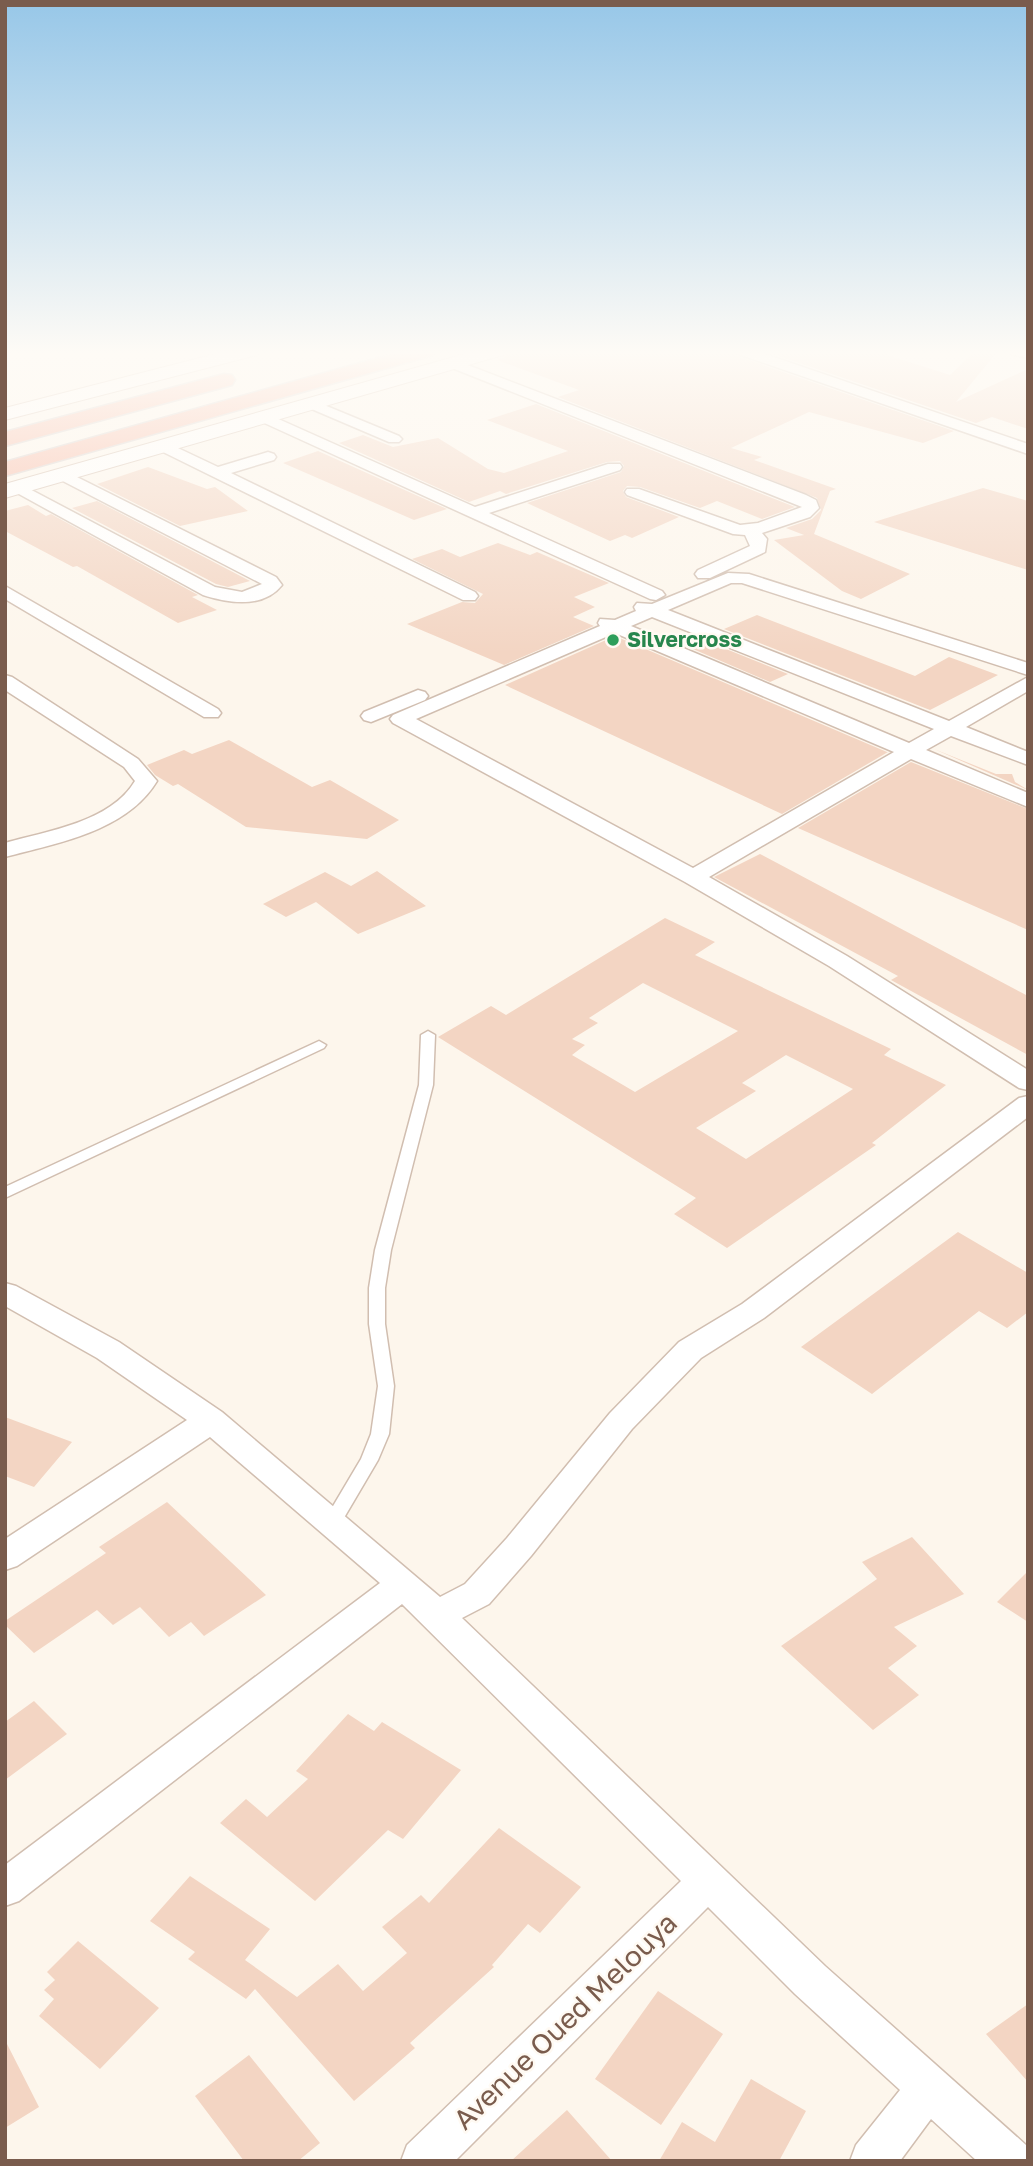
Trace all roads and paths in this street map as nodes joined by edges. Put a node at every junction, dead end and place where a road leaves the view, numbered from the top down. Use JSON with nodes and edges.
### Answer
{"nodes":[{"id":1,"x":107,"y":452,"type":"edge"},
{"id":2,"x":142,"y":452,"type":"edge"},
{"id":3,"x":176,"y":452,"type":"edge"},
{"id":4,"x":340,"y":452,"type":"edge"},
{"id":5,"x":678,"y":452,"type":"edge"},
{"id":6,"x":268,"y":457,"type":"dead end"},
{"id":7,"x":614,"y":467,"type":"dead end"},
{"id":8,"x":217,"y":472,"type":"junction"},
{"id":9,"x":63,"y":475,"type":"junction"},
{"id":10,"x":9,"y":483,"type":"edge"},
{"id":11,"x":633,"y":492,"type":"dead end"},
{"id":12,"x":474,"y":513,"type":"junction"},
{"id":13,"x":750,"y":530,"type":"junction"},
{"id":14,"x":5,"y":591,"type":"edge"},
{"id":15,"x":469,"y":596,"type":"dead end"},
{"id":16,"x":648,"y":603,"type":"junction"},
{"id":17,"x":608,"y":623,"type":"junction"},
{"id":18,"x":1028,"y":669,"type":"edge"},
{"id":19,"x":5,"y":681,"type":"edge"},
{"id":20,"x":1028,"y":683,"type":"edge"},
{"id":21,"x":211,"y":713,"type":"dead end"},
{"id":22,"x":371,"y":716,"type":"dead end"},
{"id":23,"x":950,"y":728,"type":"junction"},
{"id":24,"x":912,"y":751,"type":"junction"},
{"id":25,"x":1028,"y":759,"type":"edge"},
{"id":26,"x":1028,"y":802,"type":"edge"},
{"id":27,"x":5,"y":850,"type":"edge"},
{"id":28,"x":693,"y":877,"type":"junction"},
{"id":29,"x":428,"y":1035,"type":"dead end"},
{"id":30,"x":319,"y":1045,"type":"dead end"},
{"id":31,"x":1028,"y":1082,"type":"edge"},
{"id":32,"x":1028,"y":1104,"type":"edge"},
{"id":33,"x":5,"y":1193,"type":"edge"},
{"id":34,"x":5,"y":1293,"type":"edge"},
{"id":35,"x":211,"y":1420,"type":"junction"},
{"id":36,"x":332,"y":1523,"type":"junction"},
{"id":37,"x":5,"y":1558,"type":"edge"},
{"id":38,"x":404,"y":1584,"type":"junction"},
{"id":39,"x":436,"y":1615,"type":"junction"},
{"id":40,"x":707,"y":1882,"type":"junction"},
{"id":41,"x":5,"y":1888,"type":"edge"},
{"id":42,"x":928,"y":2088,"type":"junction"},
{"id":43,"x":423,"y":2161,"type":"edge"},
{"id":44,"x":872,"y":2161,"type":"edge"},
{"id":45,"x":1010,"y":2161,"type":"edge"}],
"edges":[{"from":1,"to":10,"type":"highway"},
{"from":2,"to":9,"type":"street"},
{"from":3,"to":8,"type":"street"},
{"from":4,"to":12,"type":"street"},
{"from":5,"to":13,"type":"street"},
{"from":6,"to":8,"type":"street"},
{"from":7,"to":12,"type":"street"},
{"from":8,"to":15,"type":"street"},
{"from":9,"to":10,"type":"street"},
{"from":9,"to":10,"type":"street"},
{"from":11,"to":13,"type":"street"},
{"from":12,"to":16,"type":"street"},
{"from":13,"to":16,"type":"street"},
{"from":14,"to":21,"type":"street"},
{"from":16,"to":17,"type":"street"},
{"from":16,"to":18,"type":"street"},
{"from":16,"to":23,"type":"street"},
{"from":17,"to":22,"type":"street"},
{"from":17,"to":24,"type":"street"},
{"from":17,"to":28,"type":"street"},
{"from":19,"to":27,"type":"street"},
{"from":20,"to":23,"type":"street"},
{"from":23,"to":24,"type":"street"},
{"from":23,"to":25,"type":"street"},
{"from":24,"to":26,"type":"street"},
{"from":24,"to":28,"type":"street"},
{"from":28,"to":31,"type":"street"},
{"from":29,"to":36,"type":"lane"},
{"from":30,"to":33,"type":"lane"},
{"from":32,"to":39,"type":"street"},
{"from":34,"to":35,"type":"street"},
{"from":35,"to":36,"type":"street"},
{"from":35,"to":37,"type":"street"},
{"from":36,"to":38,"type":"street"},
{"from":38,"to":39,"type":"street"},
{"from":38,"to":41,"type":"street"},
{"from":39,"to":40,"type":"street"},
{"from":40,"to":42,"type":"street"},
{"from":40,"to":43,"type":"street","name":"Avenue Oued Melouya"},
{"from":42,"to":44,"type":"street"},
{"from":42,"to":45,"type":"street"}]}
